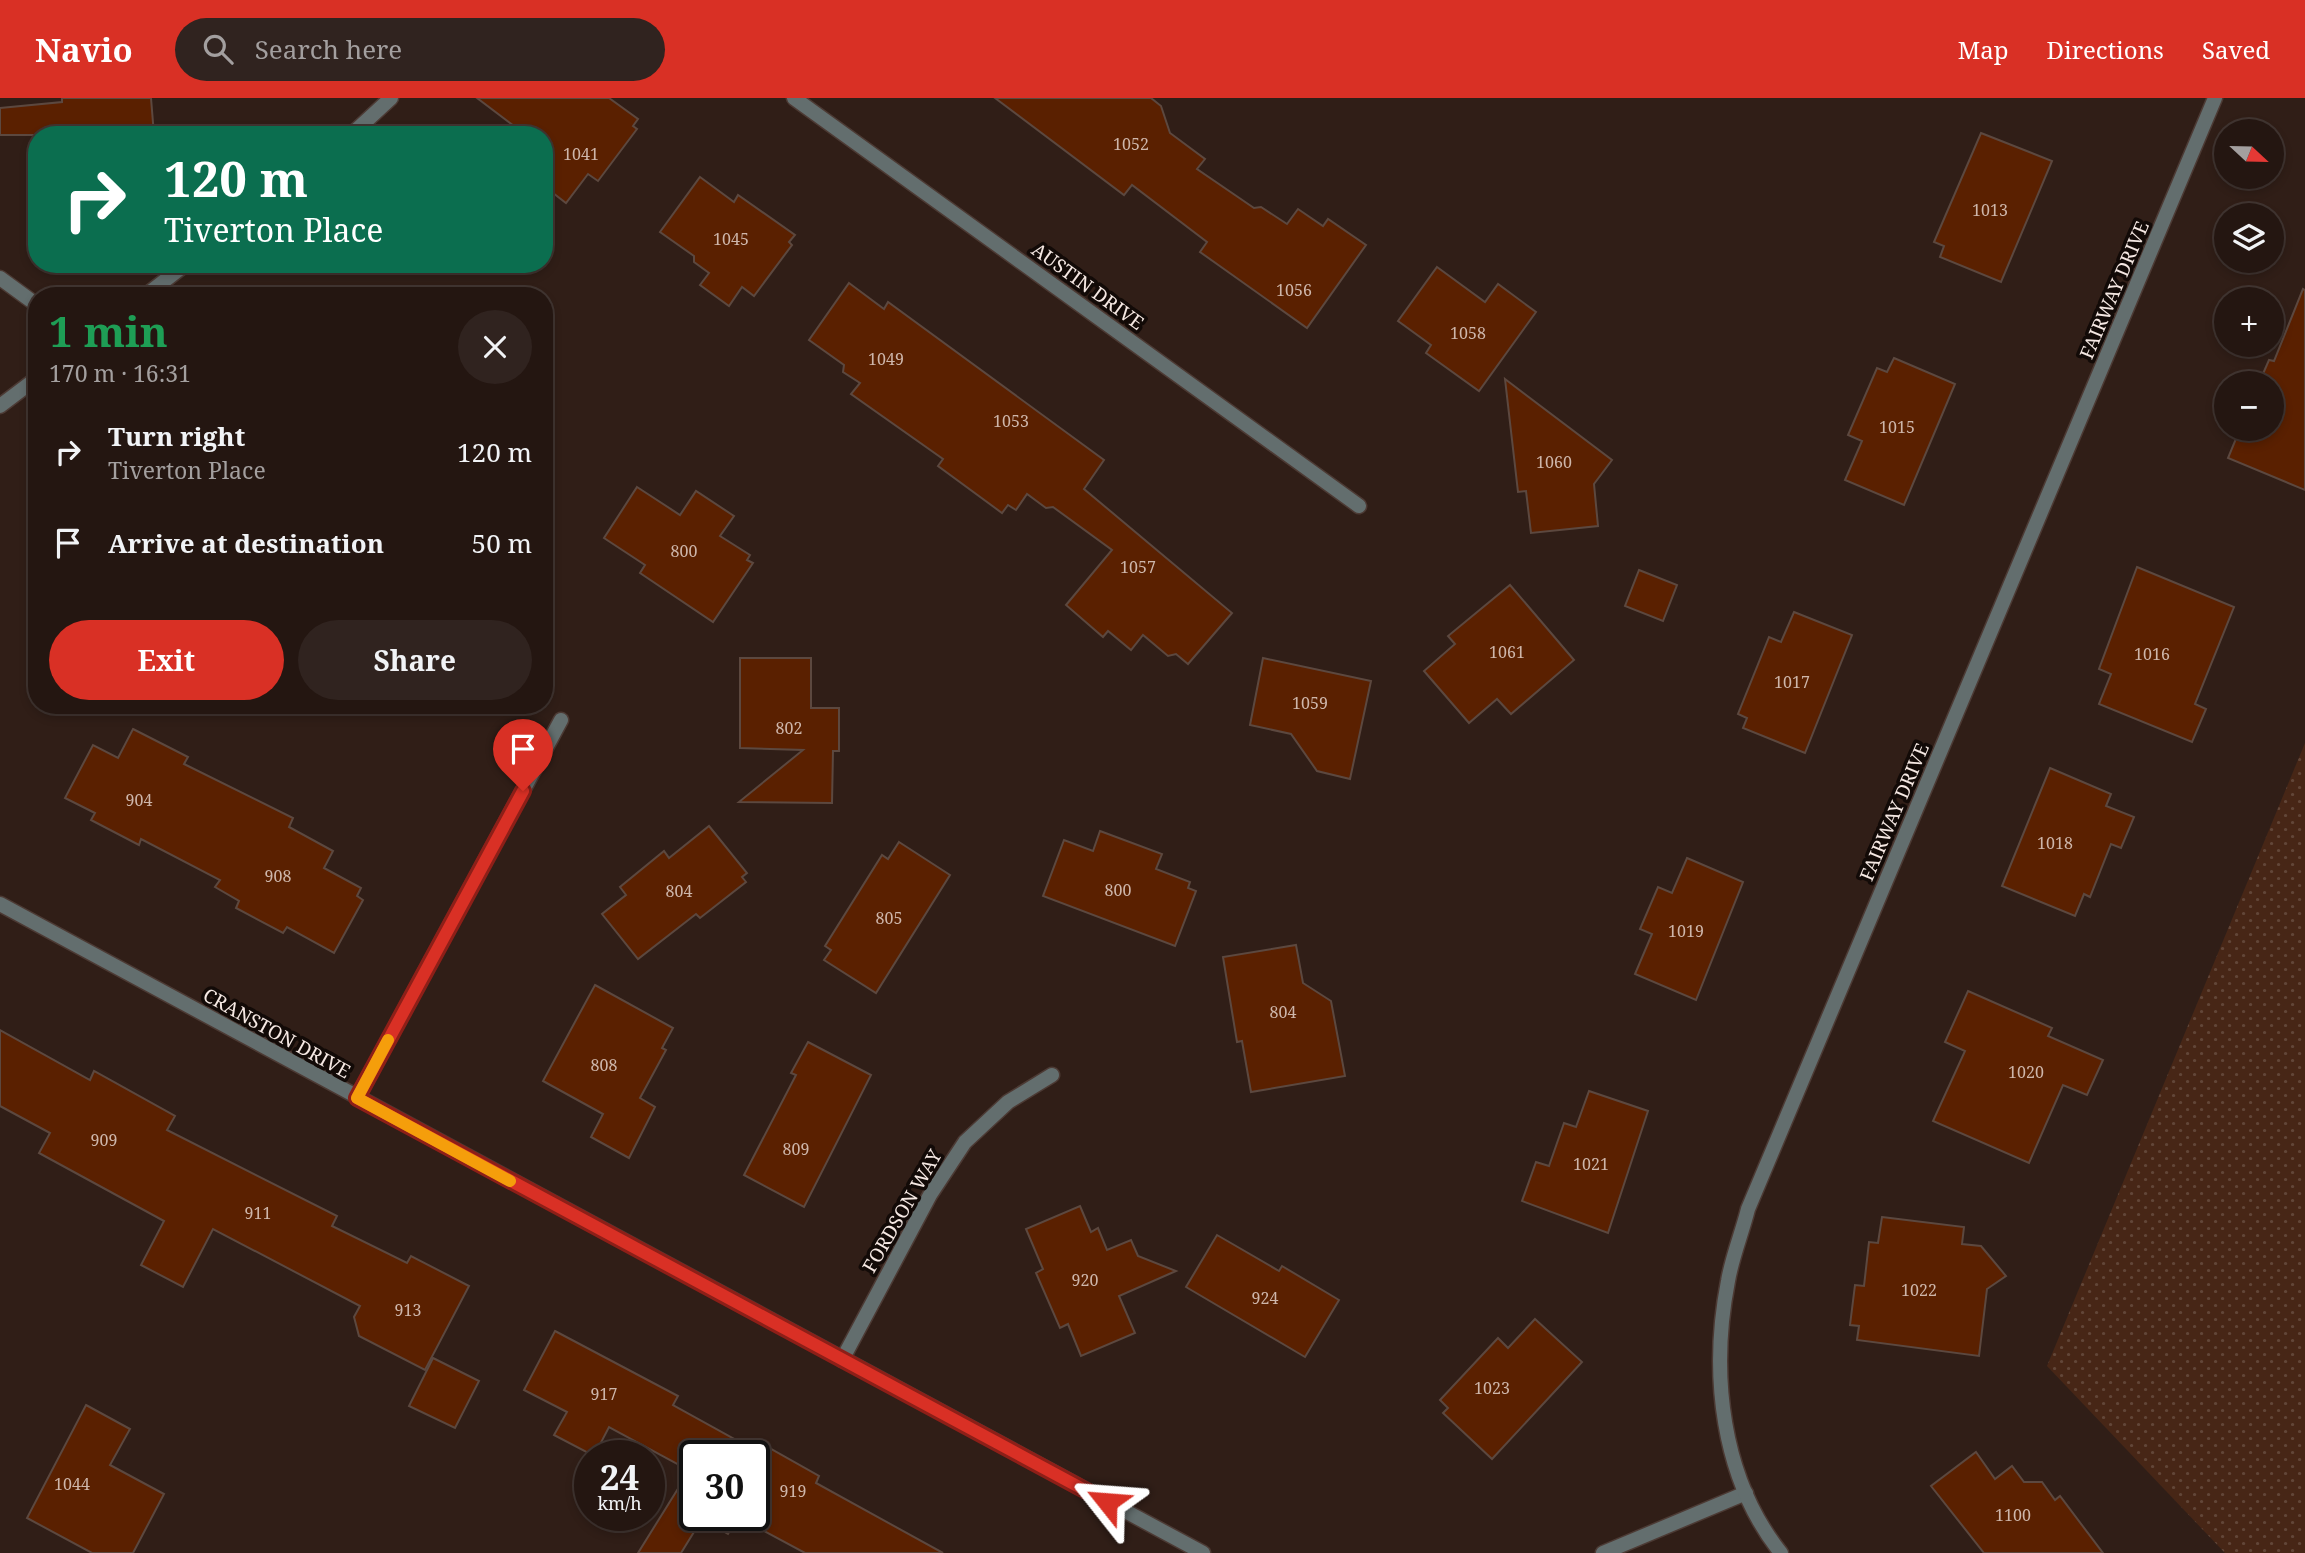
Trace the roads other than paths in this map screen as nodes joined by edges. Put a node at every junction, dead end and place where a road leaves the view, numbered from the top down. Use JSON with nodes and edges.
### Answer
{"nodes":[{"id":1,"x":391,"y":98,"type":"edge"},
{"id":2,"x":794,"y":98,"type":"edge"},
{"id":3,"x":2215,"y":98,"type":"edge"},
{"id":4,"x":361,"y":126,"type":"edge"},
{"id":5,"x":174,"y":273,"type":"edge"},
{"id":6,"x":0,"y":278,"type":"edge"},
{"id":7,"x":157,"y":287,"type":"edge"},
{"id":8,"x":28,"y":298,"type":"edge"},
{"id":9,"x":28,"y":385,"type":"edge"},
{"id":10,"x":0,"y":406,"type":"edge"},
{"id":11,"x":1359,"y":506,"type":"dead end"},
{"id":12,"x":561,"y":720,"type":"dead end"},
{"id":13,"x":0,"y":904,"type":"edge"},
{"id":14,"x":1052,"y":1075,"type":"dead end"},
{"id":15,"x":357,"y":1098,"type":"junction"},
{"id":16,"x":842,"y":1360,"type":"junction"},
{"id":17,"x":1745,"y":1493,"type":"junction"},
{"id":18,"x":1203,"y":1553,"type":"edge"},
{"id":19,"x":1603,"y":1553,"type":"edge"},
{"id":20,"x":1781,"y":1553,"type":"edge"}],
"edges":[{"from":1,"to":4,"type":"street"},
{"from":2,"to":11,"type":"street","name":"AUSTIN DRIVE"},
{"from":3,"to":17,"type":"street","name":"FAIRWAY DRIVE"},
{"from":5,"to":7,"type":"street"},
{"from":6,"to":8,"type":"street"},
{"from":9,"to":10,"type":"street"},
{"from":12,"to":15,"type":"street"},
{"from":13,"to":15,"type":"street","name":"CRANSTON DRIVE"},
{"from":14,"to":16,"type":"street","name":"FORDSON WAY"},
{"from":15,"to":16,"type":"street","name":"CRANSTON DRIVE"},
{"from":16,"to":18,"type":"street","name":"CRANSTON DRIVE"},
{"from":17,"to":19,"type":"street"},
{"from":17,"to":20,"type":"street","name":"FAIRWAY DRIVE"}]}
